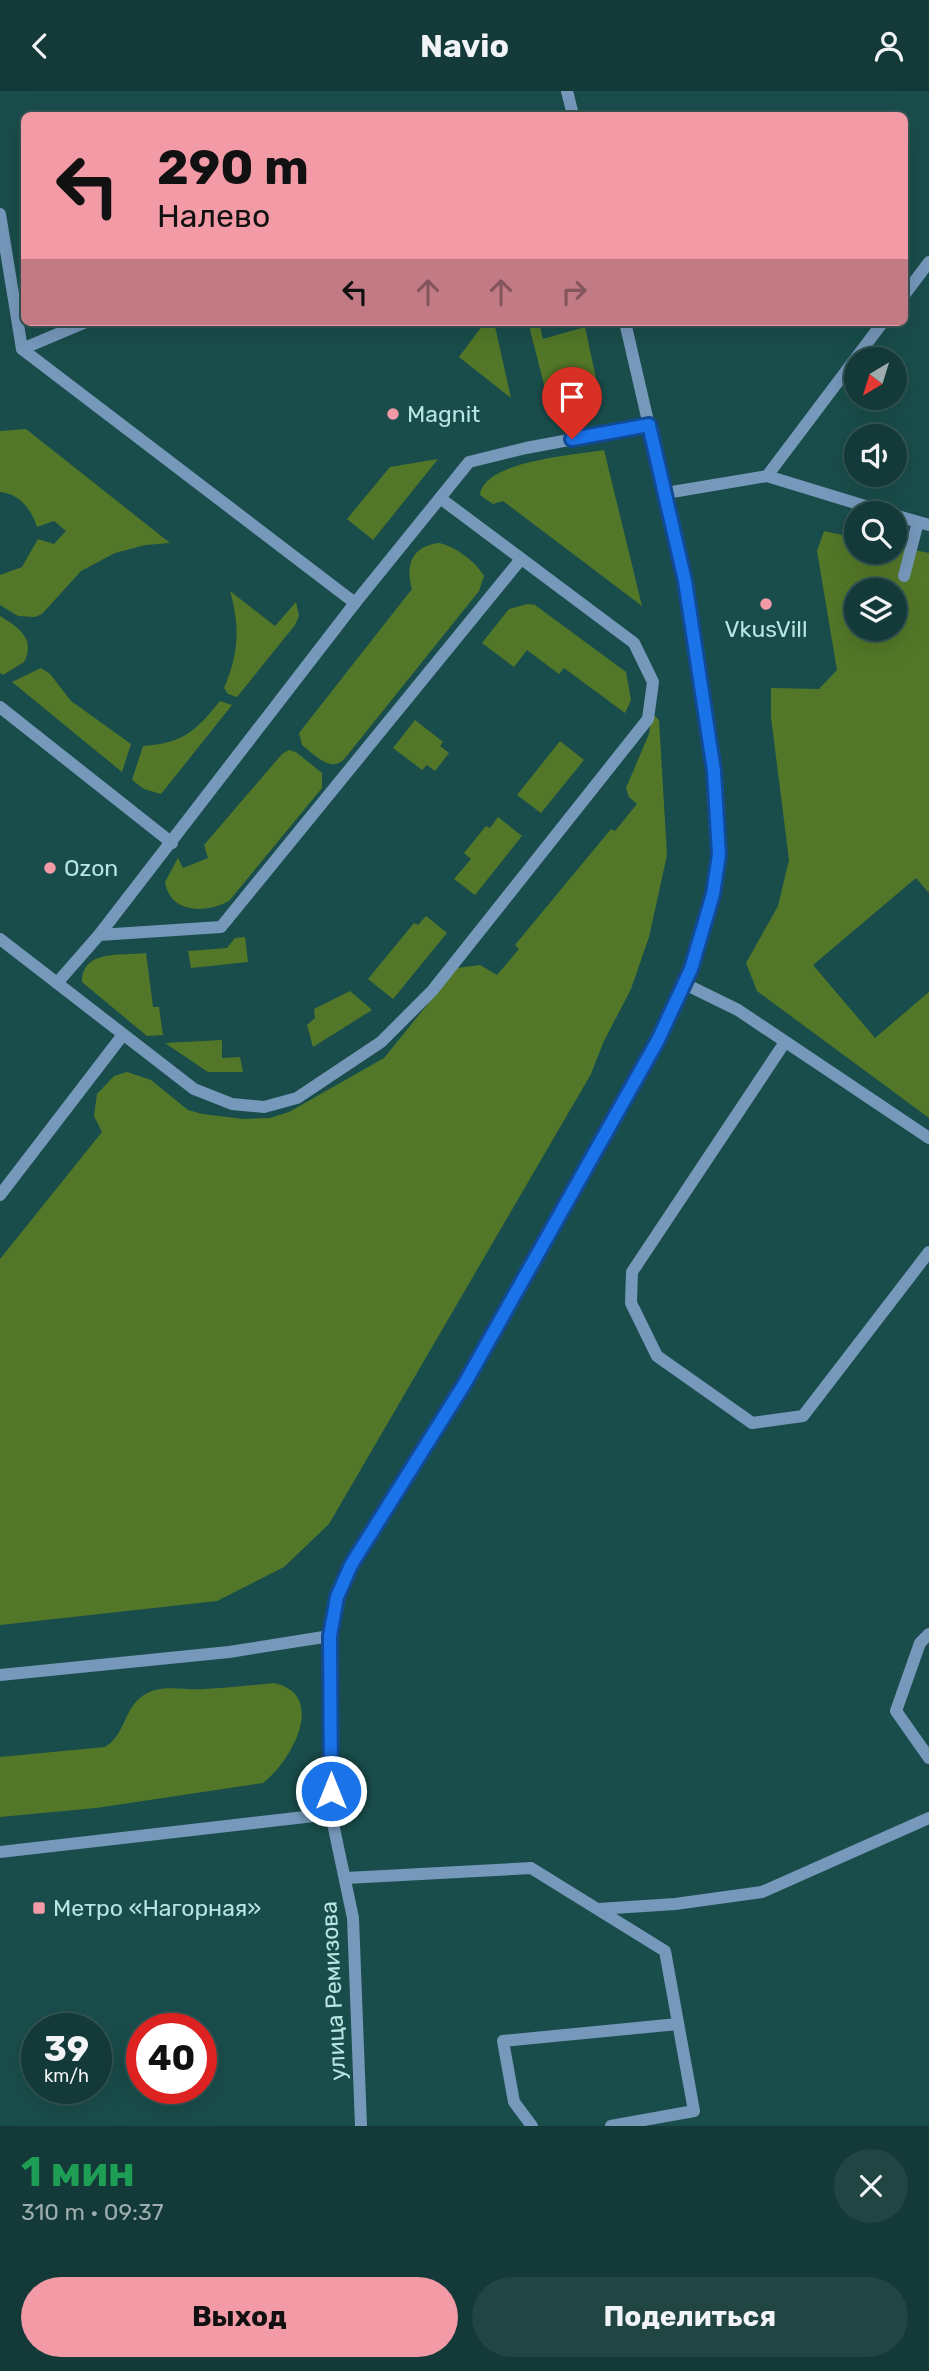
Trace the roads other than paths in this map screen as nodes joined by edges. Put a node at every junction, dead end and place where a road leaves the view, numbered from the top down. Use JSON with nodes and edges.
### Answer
{"nodes":[{"id":1,"x":567,"y":91,"type":"edge"},
{"id":2,"x":572,"y":112,"type":"edge"},
{"id":3,"x":0,"y":214,"type":"edge"},
{"id":4,"x":929,"y":262,"type":"edge"},
{"id":5,"x":908,"y":289,"type":"edge"},
{"id":6,"x":77,"y":326,"type":"edge"},
{"id":7,"x":626,"y":326,"type":"edge"},
{"id":8,"x":880,"y":326,"type":"edge"},
{"id":9,"x":22,"y":349,"type":"junction"},
{"id":10,"x":649,"y":425,"type":"junction"},
{"id":11,"x":767,"y":476,"type":"junction"},
{"id":12,"x":666,"y":493,"type":"junction"},
{"id":13,"x":440,"y":498,"type":"junction"},
{"id":14,"x":849,"y":501,"type":"edge"},
{"id":15,"x":907,"y":519,"type":"edge"},
{"id":16,"x":924,"y":524,"type":"edge"},
{"id":17,"x":521,"y":559,"type":"junction"},
{"id":18,"x":904,"y":576,"type":"dead end"},
{"id":19,"x":355,"y":603,"type":"junction"},
{"id":20,"x":0,"y":707,"type":"edge"},
{"id":21,"x":172,"y":843,"type":"junction"},
{"id":22,"x":99,"y":935,"type":"junction"},
{"id":23,"x":0,"y":939,"type":"edge"},
{"id":24,"x":57,"y":983,"type":"junction"},
{"id":25,"x":685,"y":984,"type":"junction"},
{"id":26,"x":122,"y":1036,"type":"junction"},
{"id":27,"x":785,"y":1042,"type":"junction"},
{"id":28,"x":929,"y":1137,"type":"edge"},
{"id":29,"x":0,"y":1195,"type":"edge"},
{"id":30,"x":929,"y":1252,"type":"edge"},
{"id":31,"x":929,"y":1633,"type":"edge"},
{"id":32,"x":330,"y":1636,"type":"junction"},
{"id":33,"x":0,"y":1675,"type":"edge"},
{"id":34,"x":929,"y":1758,"type":"edge"},
{"id":35,"x":331,"y":1814,"type":"junction"},
{"id":36,"x":929,"y":1818,"type":"edge"},
{"id":37,"x":0,"y":1852,"type":"edge"},
{"id":38,"x":346,"y":1878,"type":"junction"},
{"id":39,"x":598,"y":1909,"type":"junction"},
{"id":40,"x":678,"y":2024,"type":"junction"},
{"id":41,"x":364,"y":2125,"type":"edge"},
{"id":42,"x":532,"y":2126,"type":"edge"},
{"id":43,"x":611,"y":2126,"type":"edge"}],
"edges":[{"from":1,"to":2,"type":"street"},
{"from":3,"to":9,"type":"street"},
{"from":4,"to":5,"type":"street"},
{"from":6,"to":9,"type":"street"},
{"from":7,"to":10,"type":"street","name":"улица Ремизова"},
{"from":8,"to":11,"type":"street"},
{"from":9,"to":19,"type":"street"},
{"from":10,"to":12,"type":"street","name":"улица Ремизова"},
{"from":10,"to":13,"type":"street"},
{"from":11,"to":12,"type":"street"},
{"from":11,"to":14,"type":"street"},
{"from":12,"to":25,"type":"street","name":"улица Ремизова"},
{"from":13,"to":17,"type":"street"},
{"from":13,"to":19,"type":"street"},
{"from":15,"to":16,"type":"street"},
{"from":16,"to":18,"type":"street"},
{"from":17,"to":22,"type":"street"},
{"from":17,"to":26,"type":"street"},
{"from":19,"to":21,"type":"street"},
{"from":20,"to":21,"type":"street"},
{"from":21,"to":22,"type":"street"},
{"from":22,"to":24,"type":"street"},
{"from":23,"to":24,"type":"street"},
{"from":24,"to":26,"type":"street"},
{"from":25,"to":27,"type":"street"},
{"from":25,"to":32,"type":"street","name":"улица Ремизова"},
{"from":26,"to":29,"type":"street"},
{"from":27,"to":28,"type":"street"},
{"from":27,"to":30,"type":"street"},
{"from":31,"to":34,"type":"street"},
{"from":32,"to":33,"type":"street"},
{"from":32,"to":35,"type":"street","name":"улица Ремизова"},
{"from":35,"to":37,"type":"street"},
{"from":35,"to":38,"type":"street","name":"улица Ремизова"},
{"from":36,"to":39,"type":"street"},
{"from":38,"to":39,"type":"street"},
{"from":38,"to":41,"type":"street","name":"улица Ремизова"},
{"from":39,"to":40,"type":"street"},
{"from":40,"to":42,"type":"street"},
{"from":40,"to":43,"type":"street"}]}
